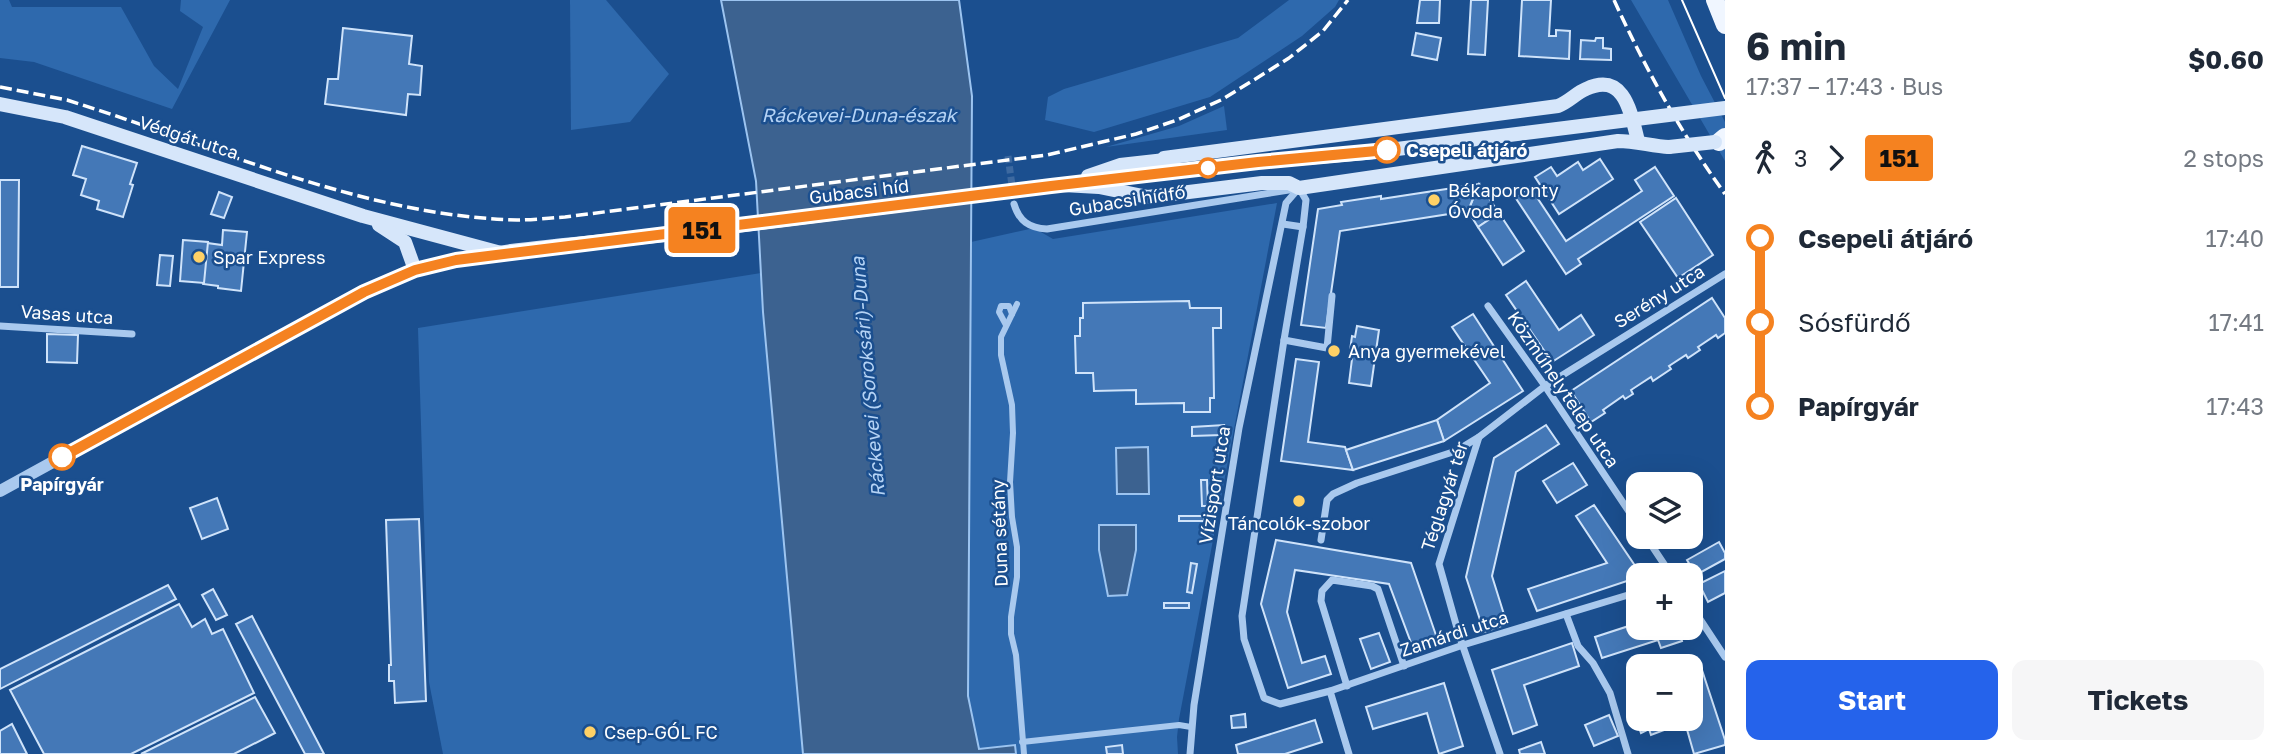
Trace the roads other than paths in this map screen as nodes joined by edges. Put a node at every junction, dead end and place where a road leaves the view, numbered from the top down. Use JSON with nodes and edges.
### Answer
{"nodes":[{"id":1,"x":1715,"y":0,"type":"edge"},
{"id":2,"x":1725,"y":25,"type":"edge"},
{"id":3,"x":0,"y":104,"type":"edge"},
{"id":4,"x":1725,"y":108,"type":"edge"},
{"id":5,"x":1723,"y":140,"type":"edge"},
{"id":6,"x":1638,"y":141,"type":"junction"},
{"id":7,"x":1164,"y":158,"type":"junction"},
{"id":8,"x":1258,"y":162,"type":"junction"},
{"id":9,"x":1057,"y":185,"type":"junction"},
{"id":10,"x":1299,"y":188,"type":"junction"},
{"id":11,"x":1014,"y":204,"type":"tunnel mouth"},
{"id":12,"x":363,"y":216,"type":"junction"},
{"id":13,"x":1283,"y":224,"type":"junction"},
{"id":14,"x":1303,"y":227,"type":"junction"},
{"id":15,"x":672,"y":234,"type":"joint"},
{"id":16,"x":501,"y":253,"type":"junction"},
{"id":17,"x":415,"y":270,"type":"junction"},
{"id":18,"x":1725,"y":274,"type":"edge"},
{"id":19,"x":1332,"y":296,"type":"dead end"},
{"id":20,"x":1017,"y":304,"type":"dead end"},
{"id":21,"x":1488,"y":306,"type":"dead end"},
{"id":22,"x":1012,"y":314,"type":"junction"},
{"id":23,"x":1006,"y":325,"type":"junction"},
{"id":24,"x":0,"y":326,"type":"edge"},
{"id":25,"x":132,"y":334,"type":"dead end"},
{"id":26,"x":1284,"y":340,"type":"junction"},
{"id":27,"x":1545,"y":386,"type":"junction"},
{"id":28,"x":1479,"y":437,"type":"junction"},
{"id":29,"x":0,"y":491,"type":"edge"},
{"id":30,"x":1626,"y":507,"type":"edge"},
{"id":31,"x":1321,"y":540,"type":"dead end"},
{"id":32,"x":1626,"y":596,"type":"edge"},
{"id":33,"x":1566,"y":614,"type":"junction"},
{"id":34,"x":1703,"y":624,"type":"edge"},
{"id":35,"x":1463,"y":645,"type":"junction"},
{"id":36,"x":1725,"y":657,"type":"edge"},
{"id":37,"x":1404,"y":666,"type":"junction"},
{"id":38,"x":1347,"y":686,"type":"junction"},
{"id":39,"x":1330,"y":691,"type":"junction"},
{"id":40,"x":1191,"y":727,"type":"junction"},
{"id":41,"x":1023,"y":742,"type":"junction"},
{"id":42,"x":1024,"y":754,"type":"edge"},
{"id":43,"x":1190,"y":754,"type":"edge"},
{"id":44,"x":1349,"y":754,"type":"edge"},
{"id":45,"x":1500,"y":754,"type":"edge"},
{"id":46,"x":1628,"y":754,"type":"edge"}],
"edges":[{"from":1,"to":2,"type":"main road"},
{"from":3,"to":12,"type":"main road","name":"Védgát utca"},
{"from":4,"to":8,"type":"main road","bridge":true},
{"from":5,"to":6,"type":"main road","bridge":true},
{"from":6,"to":7,"type":"main road"},
{"from":6,"to":10,"type":"main road"},
{"from":7,"to":8,"type":"main road"},
{"from":7,"to":9,"type":"main road"},
{"from":8,"to":9,"type":"main road"},
{"from":9,"to":10,"type":"main road"},
{"from":9,"to":15,"type":"main road","name":"Gubacsi híd","bridge":true},
{"from":10,"to":11,"type":"street","name":"Gubacsi hídfő"},
{"from":10,"to":13,"type":"street","name":"Vízisport utca"},
{"from":10,"to":14,"type":"street"},
{"from":12,"to":16,"type":"main road","name":"Védgát utca"},
{"from":12,"to":17,"type":"main road","name":"Védgát utca"},
{"from":13,"to":14,"type":"street"},
{"from":13,"to":40,"type":"street","name":"Vízisport utca"},
{"from":14,"to":26,"type":"street"},
{"from":15,"to":16,"type":"main road","name":"Védgát utca"},
{"from":16,"to":17,"type":"main road","name":"Védgát utca"},
{"from":17,"to":29,"type":"street"},
{"from":18,"to":27,"type":"street","name":"Serény utca"},
{"from":19,"to":26,"type":"street"},
{"from":20,"to":22,"type":"street"},
{"from":21,"to":27,"type":"street","name":"Közműhelytelep utca"},
{"from":22,"to":23,"type":"street"},
{"from":22,"to":23,"type":"street"},
{"from":23,"to":41,"type":"street","name":"Duna sétány"},
{"from":24,"to":25,"type":"street","name":"Vasas utca"},
{"from":26,"to":39,"type":"street","name":"Zamárdi utca"},
{"from":27,"to":28,"type":"street","name":"Téglagyár tér"},
{"from":27,"to":30,"type":"street","name":"Közműhelytelep utca"},
{"from":28,"to":31,"type":"street","name":"Téglagyár tér"},
{"from":28,"to":35,"type":"street","name":"Téglagyár tér"},
{"from":32,"to":33,"type":"street","name":"Zamárdi utca"},
{"from":33,"to":35,"type":"street","name":"Zamárdi utca"},
{"from":33,"to":46,"type":"street"},
{"from":34,"to":36,"type":"street"},
{"from":35,"to":37,"type":"street","name":"Zamárdi utca"},
{"from":35,"to":45,"type":"street","name":"Téglagyár tér"},
{"from":37,"to":38,"type":"street","name":"Zamárdi utca"},
{"from":37,"to":38,"type":"street"},
{"from":38,"to":39,"type":"street","name":"Zamárdi utca"},
{"from":39,"to":44,"type":"street"},
{"from":40,"to":41,"type":"street"},
{"from":40,"to":43,"type":"street","name":"Vízisport utca"},
{"from":41,"to":42,"type":"street","name":"Duna sétány"}]}
